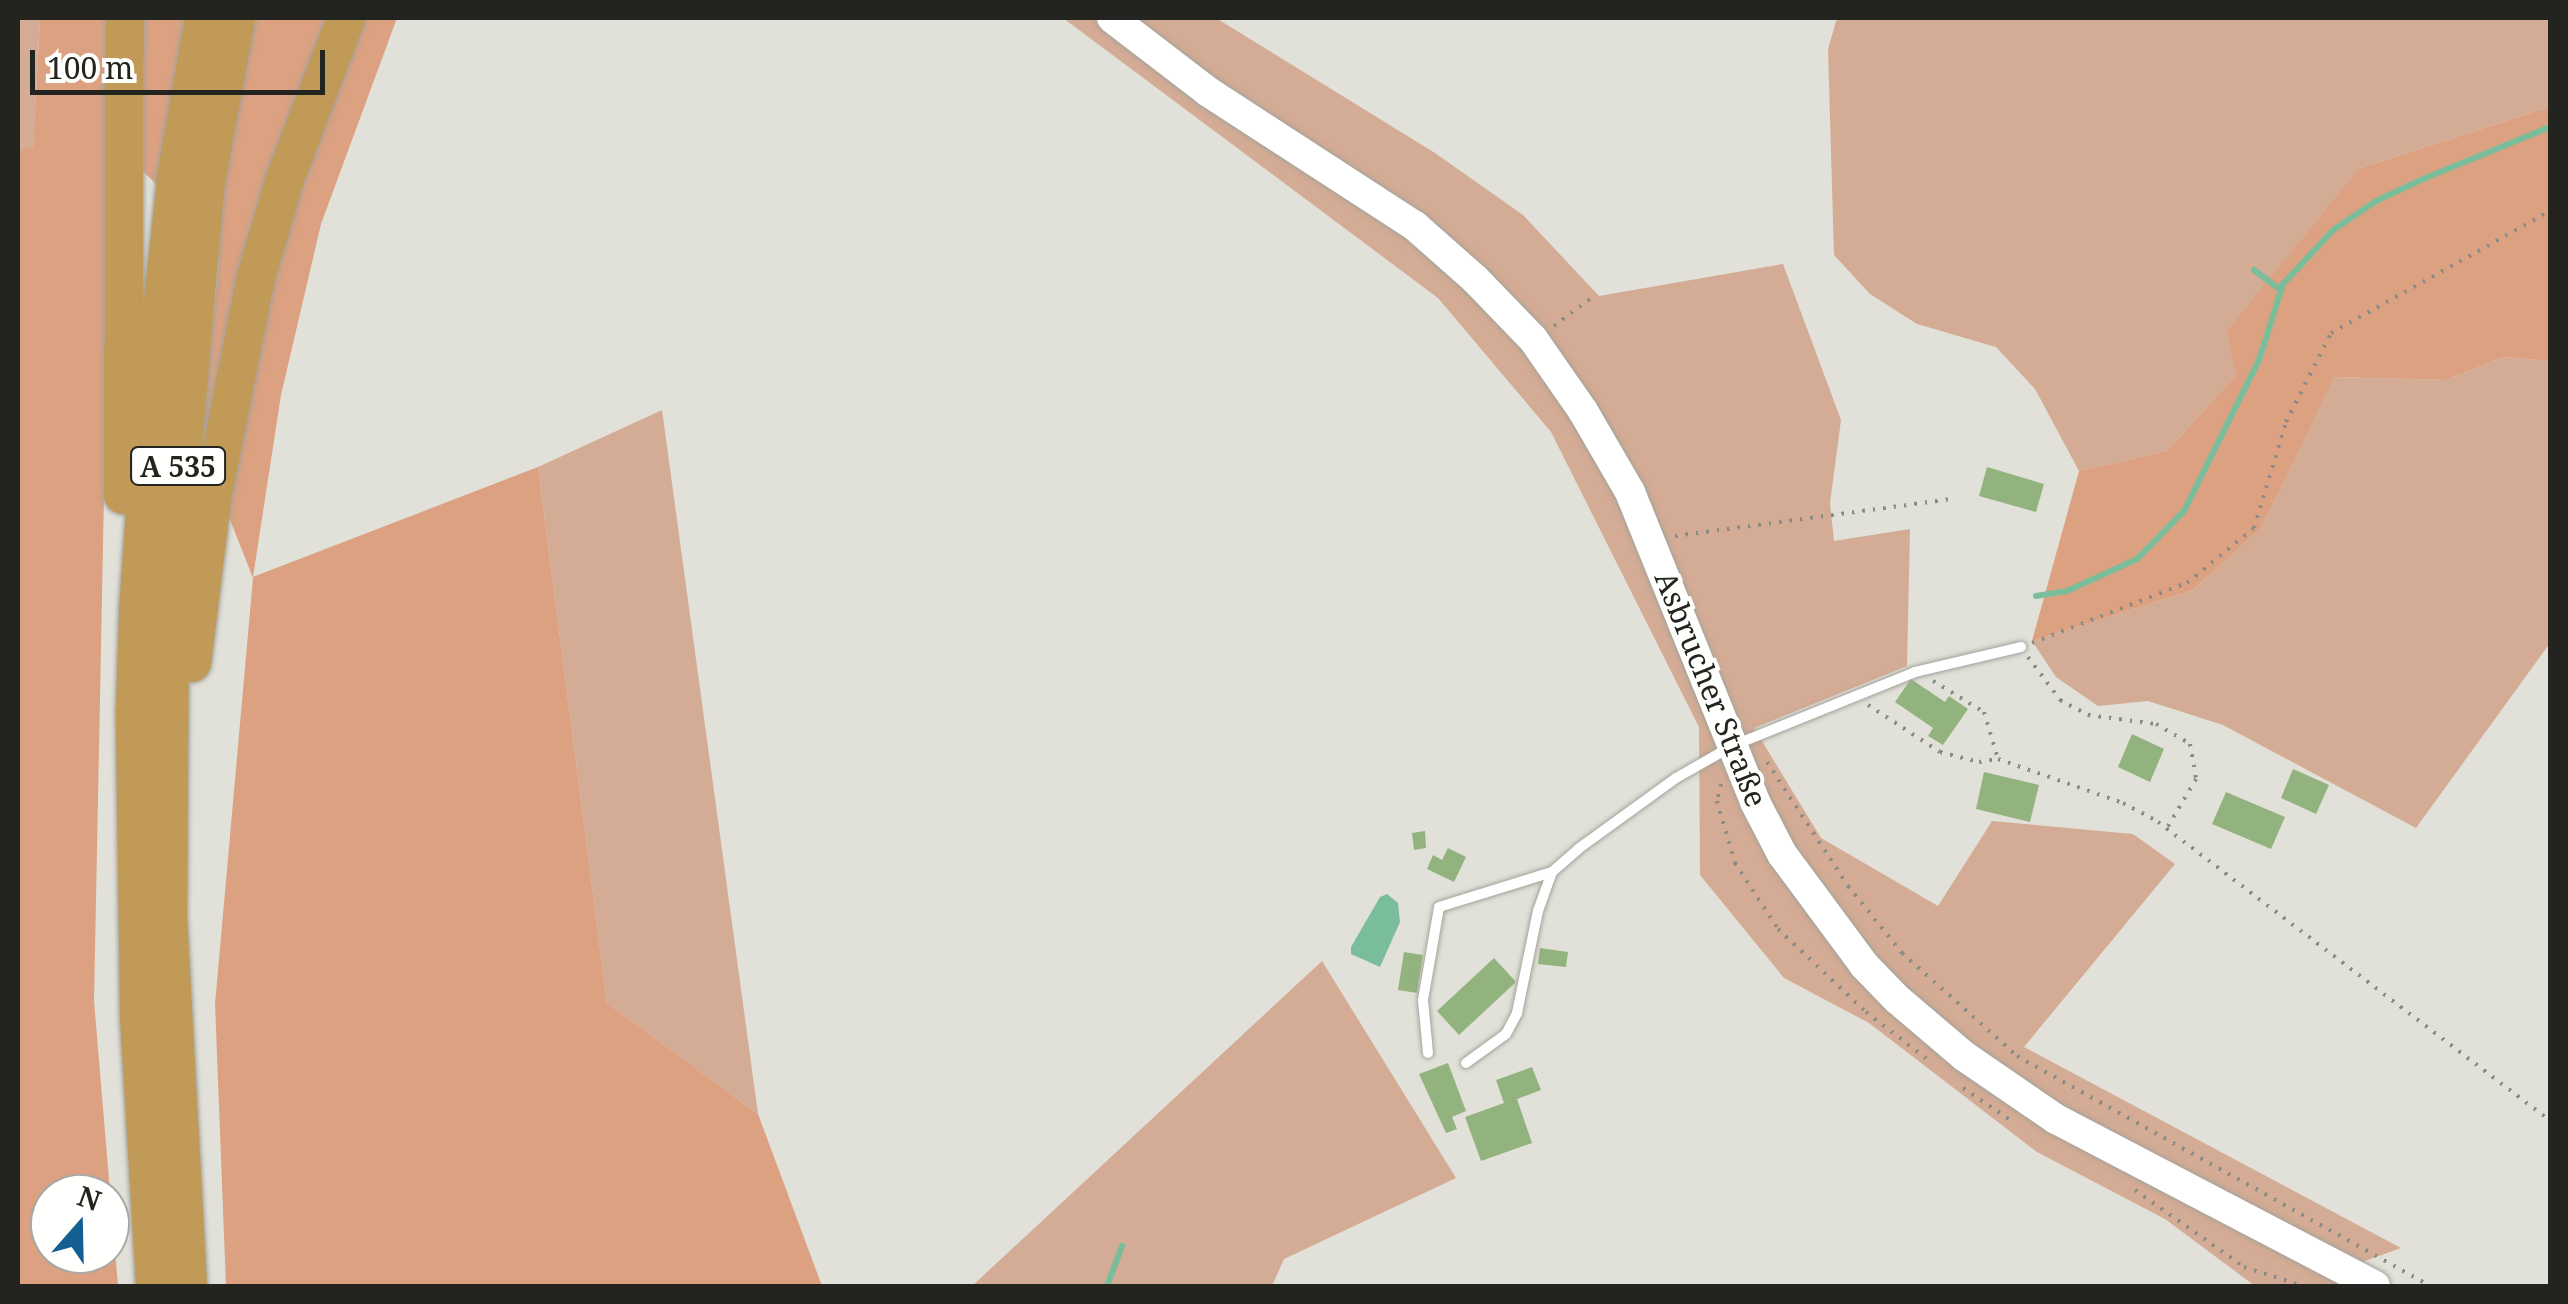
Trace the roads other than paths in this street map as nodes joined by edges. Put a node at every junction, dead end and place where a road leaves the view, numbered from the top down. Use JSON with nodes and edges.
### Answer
{"nodes":[{"id":1,"x":125,"y":18,"type":"edge"},
{"id":2,"x":204,"y":18,"type":"edge"},
{"id":3,"x":236,"y":18,"type":"edge"},
{"id":4,"x":346,"y":18,"type":"edge"},
{"id":5,"x":1112,"y":18,"type":"edge"},
{"id":6,"x":138,"y":611,"type":"junction"},
{"id":7,"x":2021,"y":647,"type":"road end"},
{"id":8,"x":1742,"y":742,"type":"junction"},
{"id":9,"x":1552,"y":872,"type":"junction"},
{"id":10,"x":168,"y":919,"type":"junction"},
{"id":11,"x":1428,"y":1054,"type":"dead end"},
{"id":12,"x":1466,"y":1063,"type":"dead end"},
{"id":13,"x":2355,"y":1282,"type":"edge"},
{"id":14,"x":155,"y":1286,"type":"edge"},
{"id":15,"x":188,"y":1286,"type":"edge"}],
"edges":[{"from":1,"to":6,"type":"highway"},
{"from":2,"to":6,"type":"highway","number":"A 535"},
{"from":3,"to":10,"type":"highway","number":"A 535"},
{"from":4,"to":10,"type":"highway"},
{"from":5,"to":8,"type":"main road","name":"Asbrucher Straße"},
{"from":6,"to":14,"type":"highway","number":"A 535"},
{"from":7,"to":8,"type":"lane"},
{"from":8,"to":9,"type":"lane"},
{"from":8,"to":13,"type":"main road","name":"Asbrucher Straße"},
{"from":9,"to":11,"type":"lane"},
{"from":9,"to":12,"type":"lane"},
{"from":10,"to":15,"type":"highway","number":"A 535"}]}
